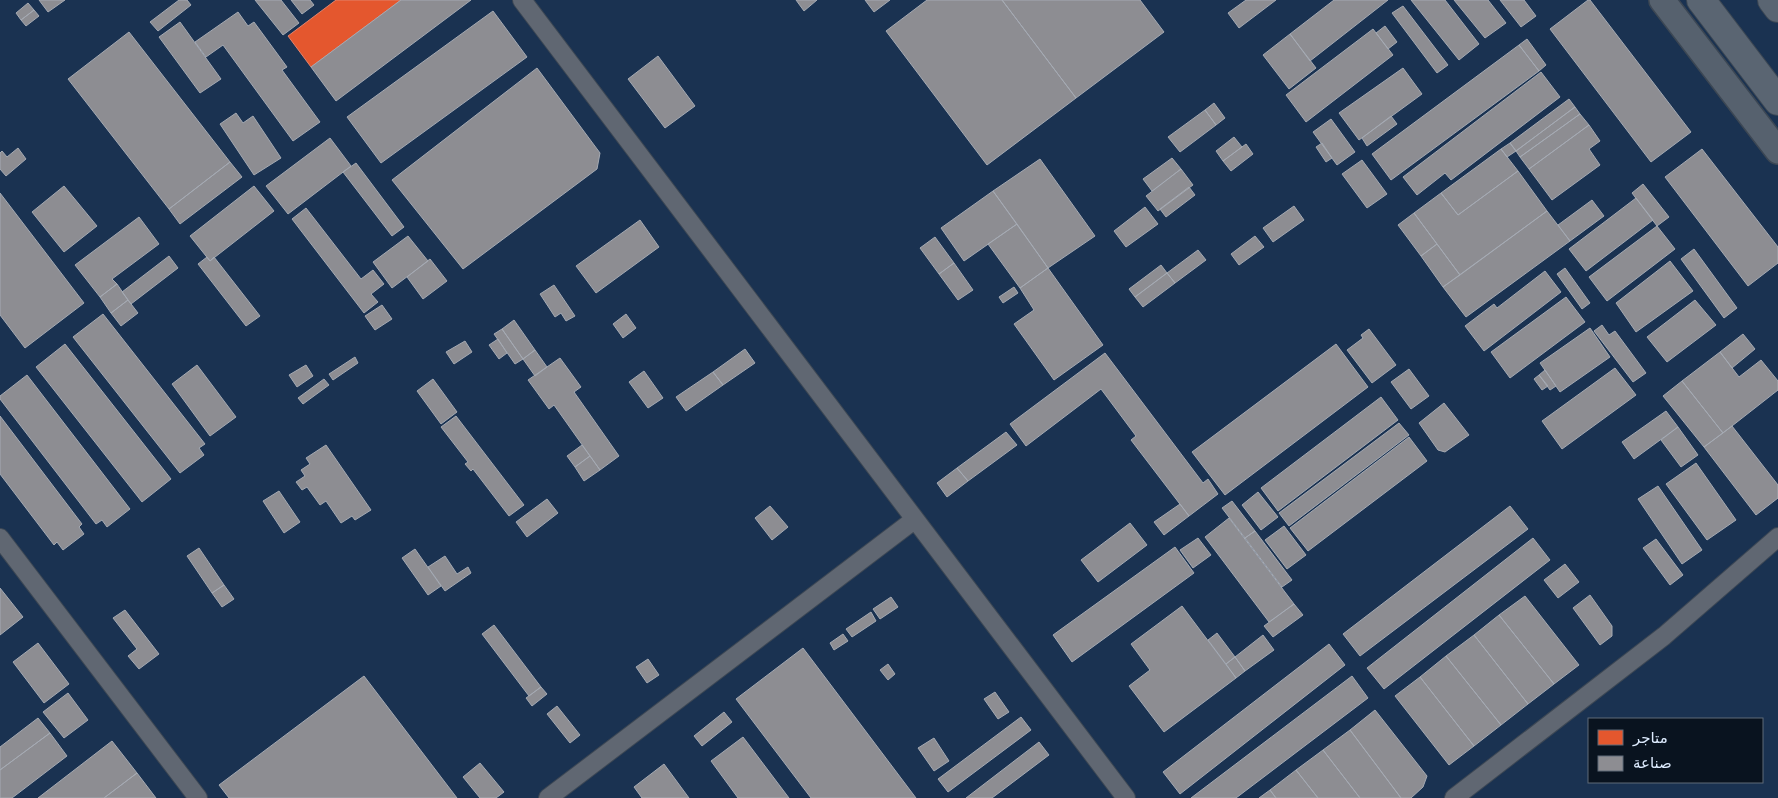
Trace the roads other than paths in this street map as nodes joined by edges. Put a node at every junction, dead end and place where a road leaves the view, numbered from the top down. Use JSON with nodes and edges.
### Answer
{"nodes":[{"id":1,"x":522,"y":0,"type":"edge"},
{"id":2,"x":1662,"y":0,"type":"edge"},
{"id":3,"x":1701,"y":0,"type":"edge"},
{"id":4,"x":1772,"y":0,"type":"edge"},
{"id":5,"x":1778,"y":8,"type":"edge"},
{"id":6,"x":1778,"y":101,"type":"edge"},
{"id":7,"x":1778,"y":151,"type":"edge"},
{"id":8,"x":914,"y":520,"type":"junction"},
{"id":9,"x":1778,"y":537,"type":"edge"},
{"id":10,"x":0,"y":538,"type":"edge"},
{"id":11,"x":198,"y":798,"type":"edge"},
{"id":12,"x":548,"y":798,"type":"edge"},
{"id":13,"x":1126,"y":798,"type":"edge"},
{"id":14,"x":1454,"y":798,"type":"edge"}],
"edges":[{"from":1,"to":8,"type":"street"},
{"from":2,"to":7,"type":"main road"},
{"from":3,"to":6,"type":"highway"},
{"from":4,"to":5,"type":"highway"},
{"from":8,"to":12,"type":"street"},
{"from":8,"to":13,"type":"street"},
{"from":9,"to":14,"type":"street"},
{"from":10,"to":11,"type":"street"}]}
